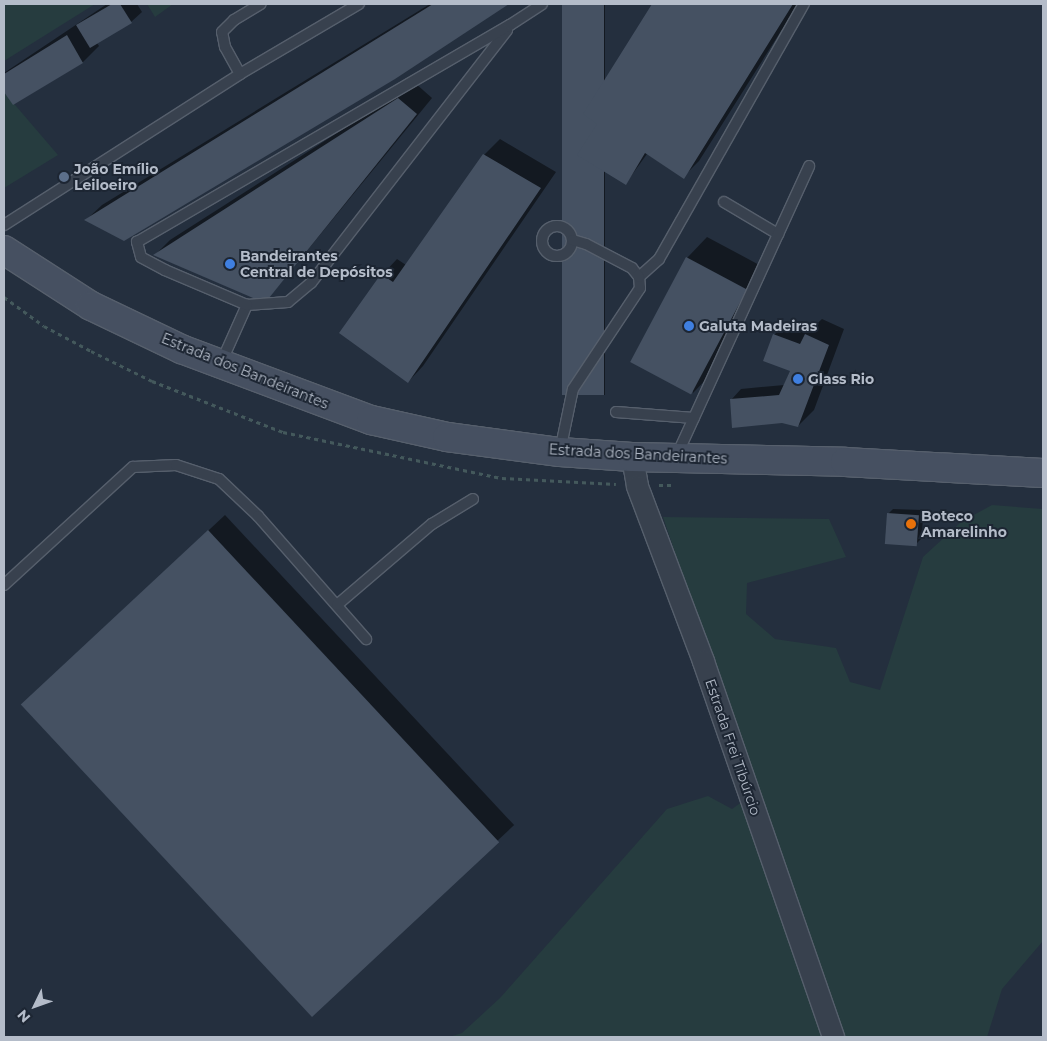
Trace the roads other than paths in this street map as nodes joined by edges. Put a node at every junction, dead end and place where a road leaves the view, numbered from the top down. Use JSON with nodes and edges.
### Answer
{"nodes":[{"id":1,"x":261,"y":4,"type":"edge"},
{"id":2,"x":359,"y":4,"type":"edge"},
{"id":3,"x":542,"y":4,"type":"edge"},
{"id":4,"x":804,"y":4,"type":"edge"},
{"id":5,"x":510,"y":26,"type":"junction"},
{"id":6,"x":240,"y":74,"type":"junction"},
{"id":7,"x":809,"y":166,"type":"dead end"},
{"id":8,"x":724,"y":202,"type":"dead end"},
{"id":9,"x":4,"y":225,"type":"edge"},
{"id":10,"x":778,"y":234,"type":"junction"},
{"id":11,"x":573,"y":240,"type":"dead end"},
{"id":12,"x":4,"y":250,"type":"edge"},
{"id":13,"x":639,"y":277,"type":"junction"},
{"id":14,"x":247,"y":305,"type":"junction"},
{"id":15,"x":221,"y":364,"type":"junction"},
{"id":16,"x":616,"y":412,"type":"dead end"},
{"id":17,"x":694,"y":418,"type":"junction"},
{"id":18,"x":560,"y":452,"type":"junction"},
{"id":19,"x":632,"y":457,"type":"junction"},
{"id":20,"x":675,"y":458,"type":"junction"},
{"id":21,"x":1043,"y":473,"type":"edge"},
{"id":22,"x":473,"y":499,"type":"dead end"},
{"id":23,"x":4,"y":585,"type":"edge"},
{"id":24,"x":337,"y":605,"type":"junction"},
{"id":25,"x":366,"y":639,"type":"dead end"},
{"id":26,"x":833,"y":1037,"type":"edge"}],
"edges":[{"from":1,"to":6,"type":"lane"},
{"from":2,"to":6,"type":"lane"},
{"from":3,"to":5,"type":"lane"},
{"from":4,"to":13,"type":"lane"},
{"from":5,"to":14,"type":"lane"},
{"from":5,"to":14,"type":"lane"},
{"from":6,"to":9,"type":"lane"},
{"from":7,"to":10,"type":"lane"},
{"from":8,"to":10,"type":"lane"},
{"from":10,"to":17,"type":"lane"},
{"from":11,"to":13,"type":"lane"},
{"from":12,"to":15,"type":"main road","name":"Estrada dos Bandeirantes"},
{"from":13,"to":18,"type":"lane"},
{"from":14,"to":15,"type":"lane"},
{"from":15,"to":18,"type":"main road","name":"Estrada dos Bandeirantes"},
{"from":16,"to":17,"type":"lane"},
{"from":17,"to":20,"type":"lane"},
{"from":18,"to":19,"type":"main road","name":"Estrada dos Bandeirantes"},
{"from":19,"to":20,"type":"main road","name":"Estrada dos Bandeirantes"},
{"from":19,"to":26,"type":"street","name":"Estrada Frei Tibúrcio"},
{"from":20,"to":21,"type":"main road","name":"Estrada dos Bandeirantes"},
{"from":22,"to":24,"type":"lane"},
{"from":23,"to":24,"type":"lane"},
{"from":24,"to":25,"type":"lane"}]}
